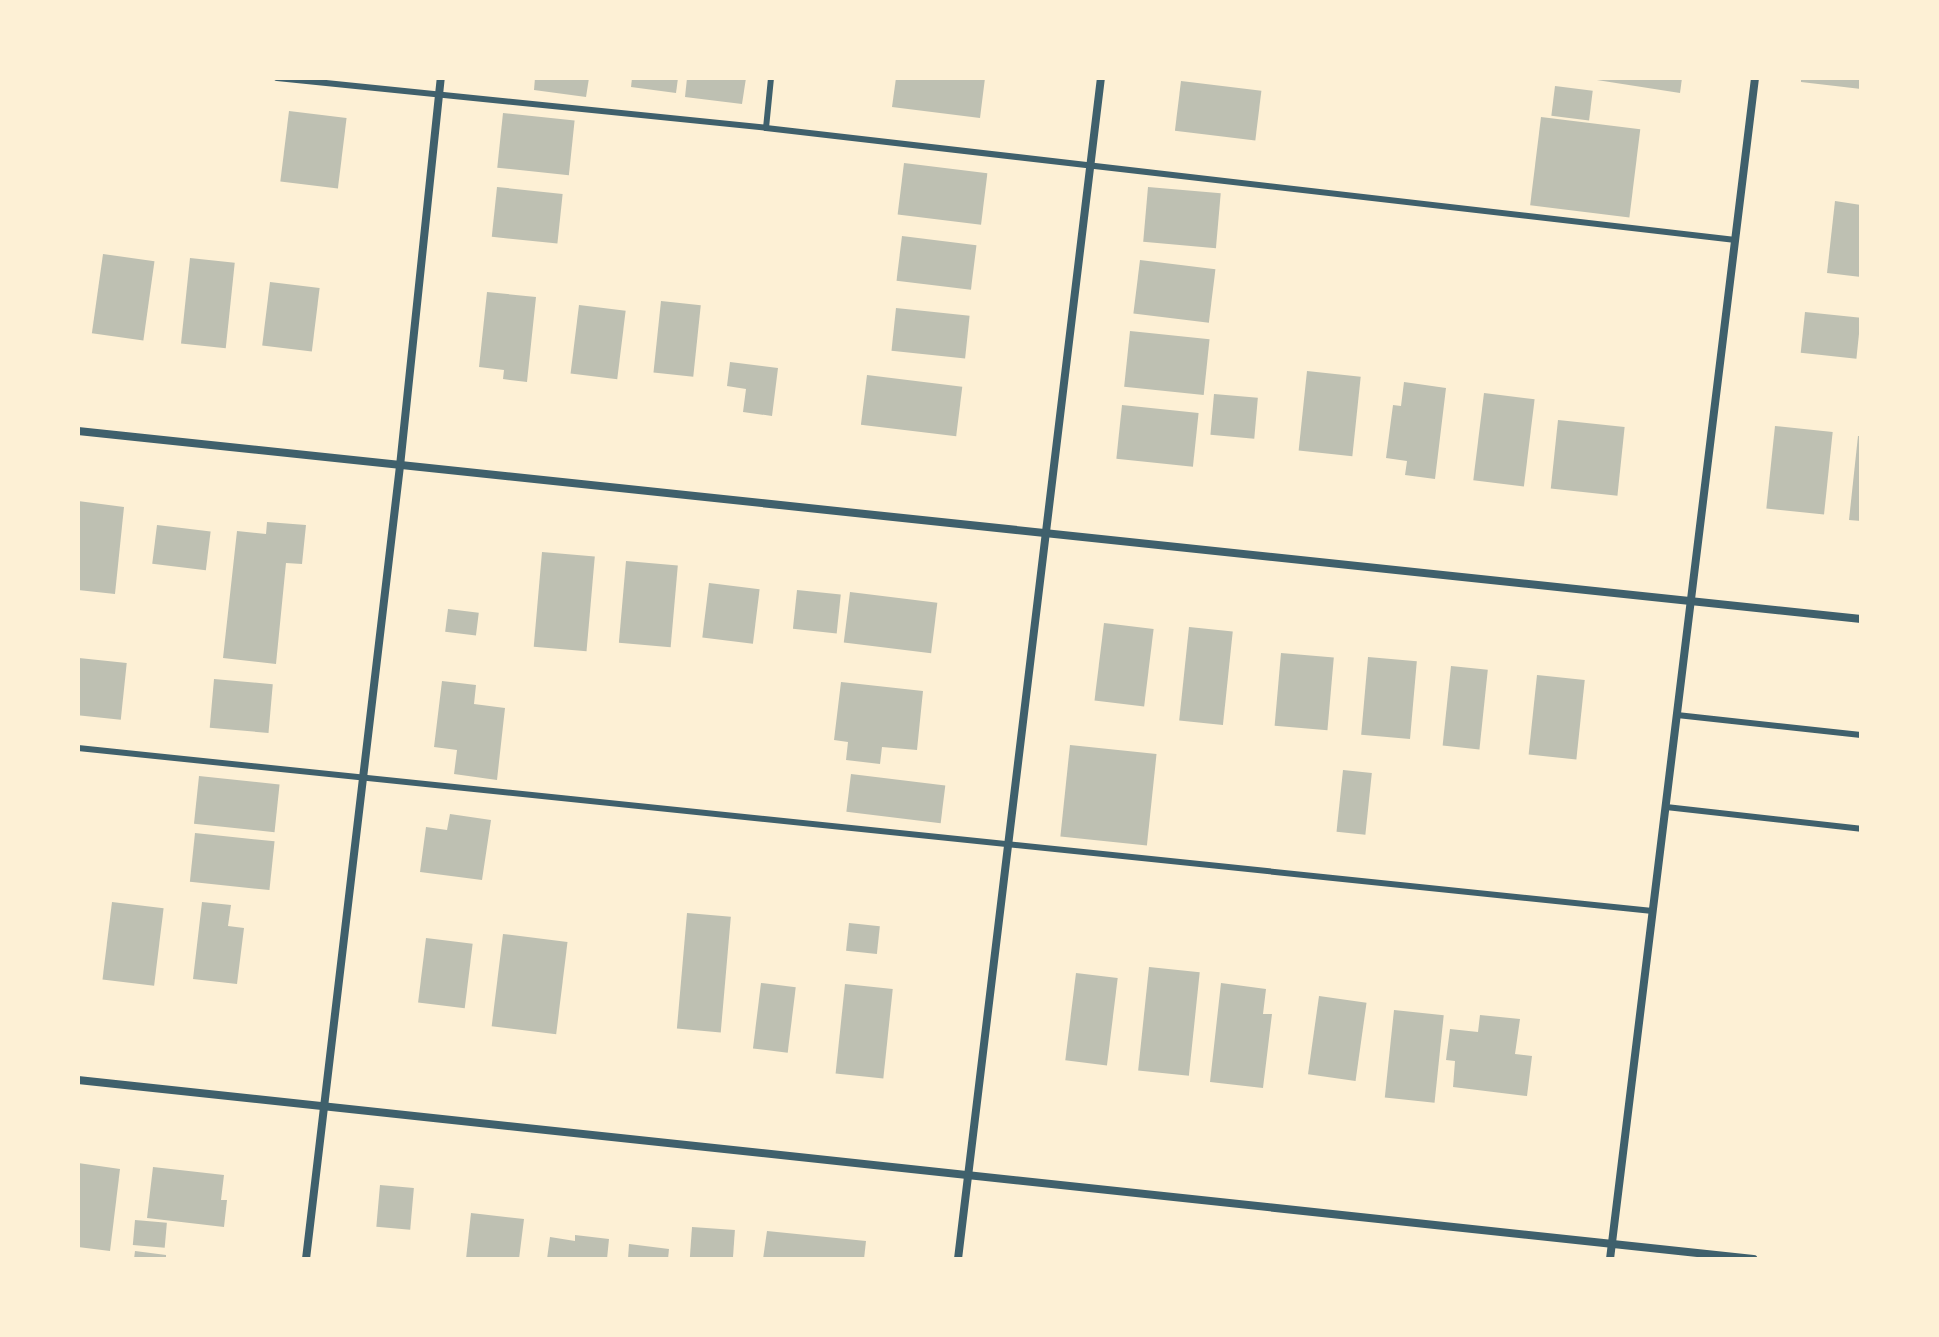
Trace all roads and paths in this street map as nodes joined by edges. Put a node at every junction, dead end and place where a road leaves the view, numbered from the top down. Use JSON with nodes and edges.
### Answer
{"nodes":[{"id":1,"x":277,"y":78,"type":"edge"},
{"id":2,"x":441,"y":78,"type":"edge"},
{"id":3,"x":771,"y":78,"type":"edge"},
{"id":4,"x":1101,"y":78,"type":"edge"},
{"id":5,"x":1755,"y":78,"type":"edge"},
{"id":6,"x":439,"y":97,"type":"junction"},
{"id":7,"x":766,"y":128,"type":"junction"},
{"id":8,"x":1089,"y":167,"type":"junction"},
{"id":9,"x":1736,"y":240,"type":"junction"},
{"id":10,"x":78,"y":431,"type":"edge"},
{"id":11,"x":400,"y":466,"type":"junction"},
{"id":12,"x":1043,"y":531,"type":"junction"},
{"id":13,"x":1692,"y":599,"type":"junction"},
{"id":14,"x":1861,"y":619,"type":"edge"},
{"id":15,"x":1677,"y":715,"type":"junction"},
{"id":16,"x":1861,"y":735,"type":"edge"},
{"id":17,"x":78,"y":748,"type":"edge"},
{"id":18,"x":364,"y":779,"type":"junction"},
{"id":19,"x":1666,"y":807,"type":"junction"},
{"id":20,"x":1861,"y":829,"type":"edge"},
{"id":21,"x":1006,"y":847,"type":"junction"},
{"id":22,"x":1653,"y":911,"type":"junction"},
{"id":23,"x":78,"y":1080,"type":"edge"},
{"id":24,"x":326,"y":1105,"type":"junction"},
{"id":25,"x":968,"y":1174,"type":"junction"},
{"id":26,"x":1612,"y":1243,"type":"junction"},
{"id":27,"x":306,"y":1259,"type":"edge"},
{"id":28,"x":958,"y":1259,"type":"edge"},
{"id":29,"x":1610,"y":1259,"type":"edge"},
{"id":30,"x":1753,"y":1259,"type":"edge"}],
"edges":[{"from":1,"to":6,"type":"lane"},
{"from":2,"to":6,"type":"street"},
{"from":3,"to":7,"type":"lane"},
{"from":4,"to":8,"type":"street"},
{"from":5,"to":9,"type":"street"},
{"from":6,"to":7,"type":"lane"},
{"from":6,"to":11,"type":"street"},
{"from":7,"to":8,"type":"lane"},
{"from":8,"to":9,"type":"lane"},
{"from":8,"to":12,"type":"street"},
{"from":9,"to":13,"type":"street"},
{"from":10,"to":11,"type":"street"},
{"from":11,"to":12,"type":"street"},
{"from":11,"to":18,"type":"street"},
{"from":12,"to":13,"type":"street"},
{"from":12,"to":21,"type":"street"},
{"from":13,"to":14,"type":"street"},
{"from":13,"to":15,"type":"street"},
{"from":15,"to":16,"type":"lane"},
{"from":15,"to":19,"type":"street"},
{"from":17,"to":18,"type":"lane"},
{"from":18,"to":21,"type":"lane"},
{"from":18,"to":24,"type":"street"},
{"from":19,"to":20,"type":"lane"},
{"from":19,"to":22,"type":"street"},
{"from":21,"to":22,"type":"lane"},
{"from":21,"to":25,"type":"street"},
{"from":22,"to":26,"type":"street"},
{"from":23,"to":24,"type":"street"},
{"from":24,"to":25,"type":"street"},
{"from":24,"to":27,"type":"street"},
{"from":25,"to":26,"type":"street"},
{"from":25,"to":28,"type":"street"},
{"from":26,"to":29,"type":"street"},
{"from":26,"to":30,"type":"street"}]}
